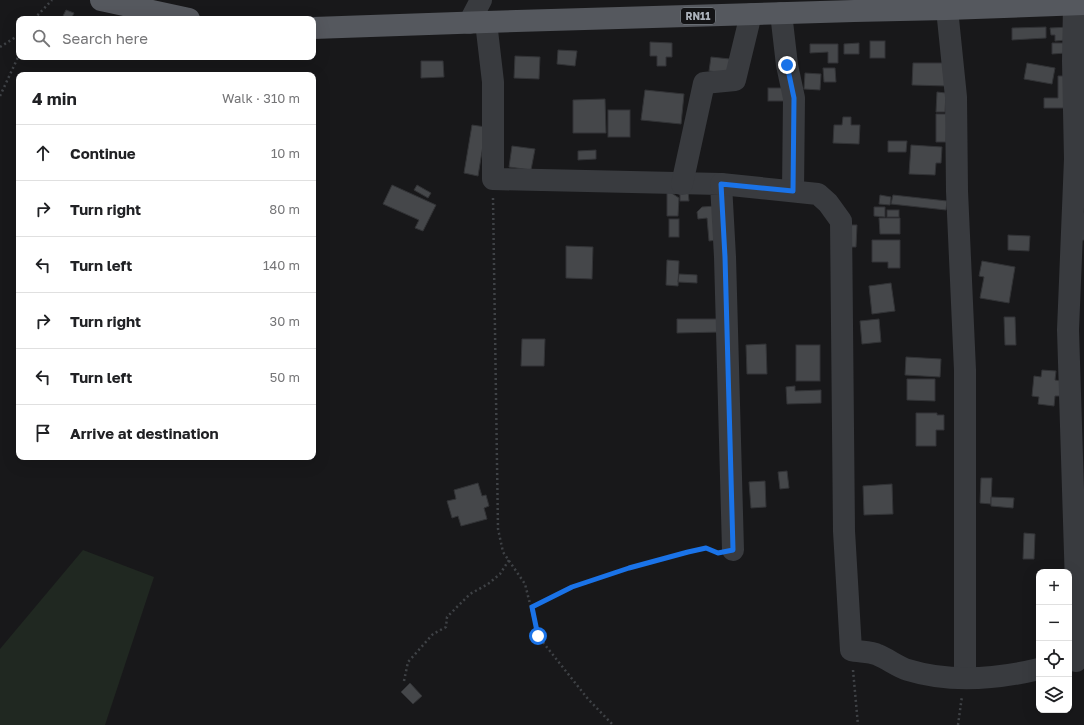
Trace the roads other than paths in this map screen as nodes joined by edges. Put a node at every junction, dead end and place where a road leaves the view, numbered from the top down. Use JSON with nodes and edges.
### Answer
{"nodes":[{"id":1,"x":101,"y":0,"type":"edge"},
{"id":2,"x":481,"y":0,"type":"edge"},
{"id":3,"x":877,"y":0,"type":"edge"},
{"id":4,"x":1079,"y":4,"type":"edge"},
{"id":5,"x":947,"y":9,"type":"junction"},
{"id":6,"x":854,"y":11,"type":"junction"},
{"id":7,"x":782,"y":13,"type":"junction"},
{"id":8,"x":751,"y":14,"type":"junction"},
{"id":9,"x":175,"y":16,"type":"edge"},
{"id":10,"x":477,"y":22,"type":"junction"},
{"id":11,"x":316,"y":28,"type":"edge"},
{"id":12,"x":682,"y":184,"type":"junction"},
{"id":13,"x":721,"y":184,"type":"junction"},
{"id":14,"x":793,"y":191,"type":"junction"},
{"id":15,"x":733,"y":550,"type":"road end"},
{"id":16,"x":1076,"y":662,"type":"edge"},
{"id":17,"x":1036,"y":670,"type":"edge"},
{"id":18,"x":965,"y":678,"type":"junction"}],
"edges":[{"from":1,"to":9,"type":"main road"},
{"from":2,"to":10,"type":"street"},
{"from":3,"to":6,"type":"street"},
{"from":4,"to":5,"type":"main road","number":"RN11"},
{"from":4,"to":16,"type":"street"},
{"from":5,"to":6,"type":"main road","number":"RN11"},
{"from":5,"to":18,"type":"street"},
{"from":6,"to":7,"type":"main road","number":"RN11"},
{"from":7,"to":8,"type":"main road","number":"RN11"},
{"from":7,"to":14,"type":"street"},
{"from":8,"to":10,"type":"main road","number":"RN11"},
{"from":8,"to":12,"type":"street"},
{"from":10,"to":11,"type":"main road","number":"RN11"},
{"from":10,"to":12,"type":"street"},
{"from":12,"to":13,"type":"street"},
{"from":13,"to":14,"type":"street"},
{"from":13,"to":15,"type":"street"},
{"from":14,"to":18,"type":"street"},
{"from":17,"to":18,"type":"street"}]}
